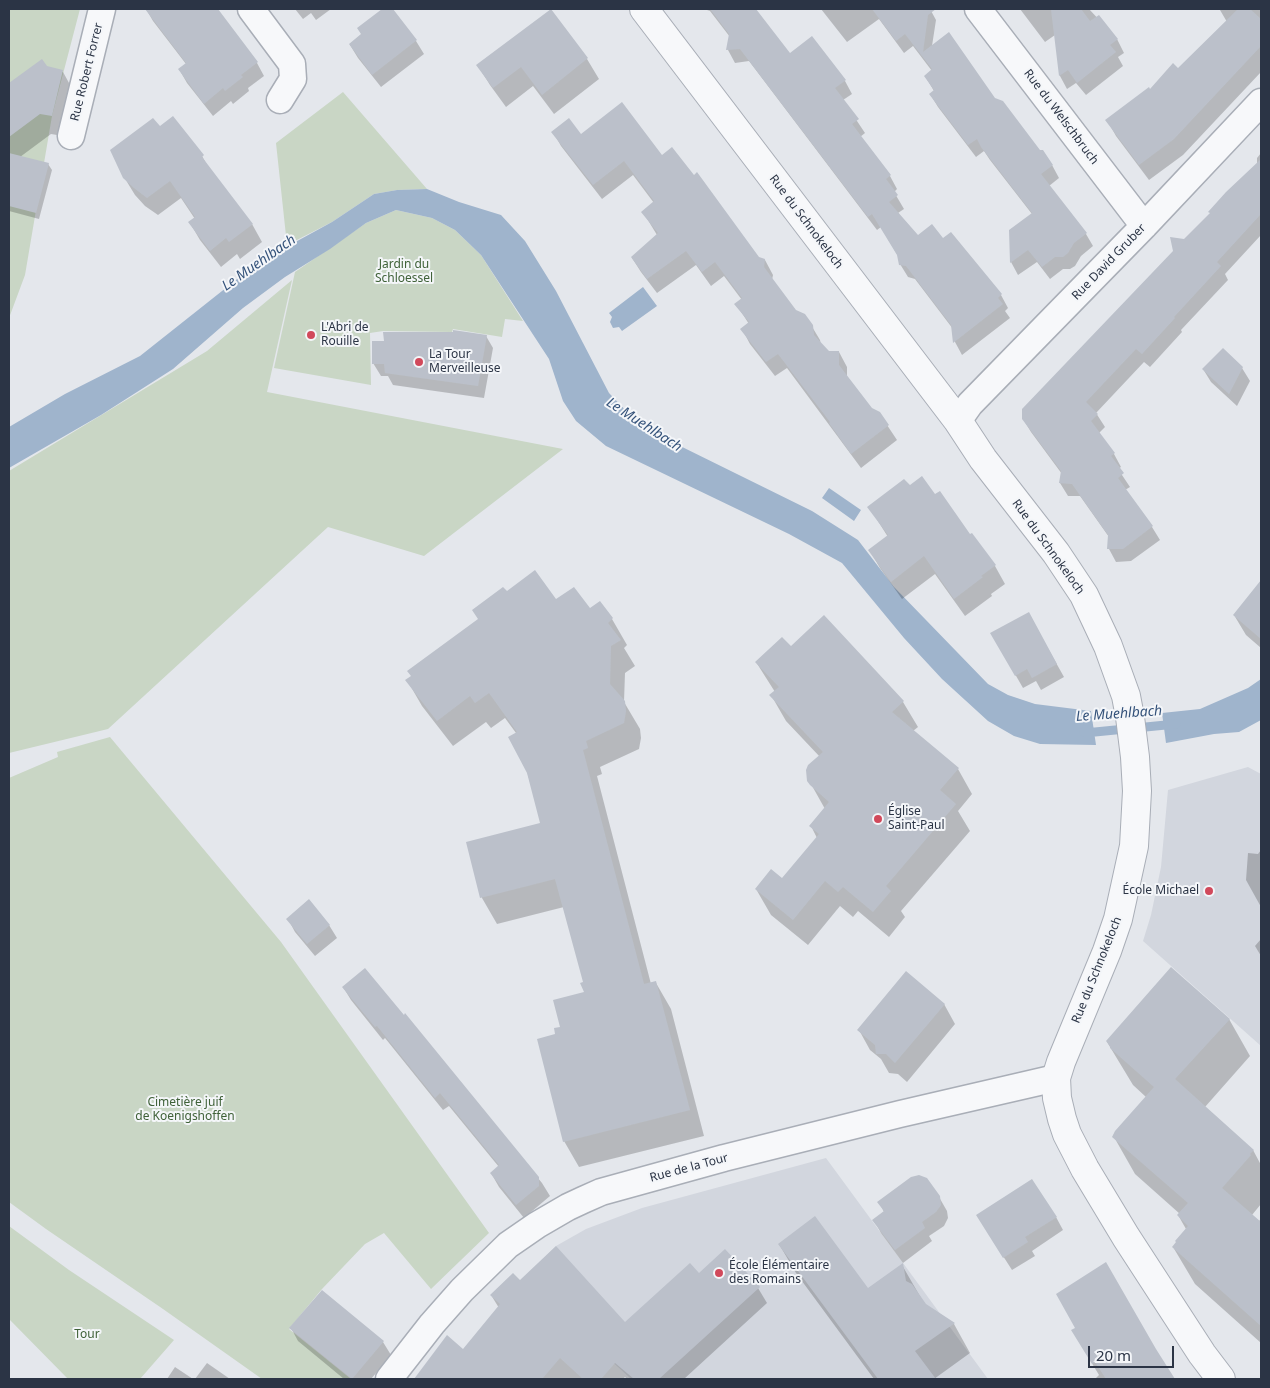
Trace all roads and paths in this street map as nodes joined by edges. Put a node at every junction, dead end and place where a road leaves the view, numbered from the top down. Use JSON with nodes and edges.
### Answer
{"nodes":[{"id":1,"x":102,"y":9,"type":"edge"},
{"id":2,"x":251,"y":9,"type":"edge"},
{"id":3,"x":644,"y":9,"type":"edge"},
{"id":4,"x":978,"y":9,"type":"edge"},
{"id":5,"x":280,"y":100,"type":"dead end"},
{"id":6,"x":1261,"y":102,"type":"edge"},
{"id":7,"x":71,"y":136,"type":"dead end"},
{"id":8,"x":1144,"y":226,"type":"junction"},
{"id":9,"x":958,"y":421,"type":"junction"},
{"id":10,"x":1056,"y":1078,"type":"junction"},
{"id":11,"x":388,"y":1379,"type":"edge"},
{"id":12,"x":1222,"y":1379,"type":"edge"}],
"edges":[{"from":1,"to":7,"type":"street","name":"Rue Robert Forrer"},
{"from":2,"to":5,"type":"street"},
{"from":3,"to":9,"type":"street","name":"Rue du Schnokeloch"},
{"from":4,"to":8,"type":"street","name":"Rue du Welschbruch"},
{"from":6,"to":8,"type":"street","name":"Rue David Gruber"},
{"from":8,"to":9,"type":"street","name":"Rue David Gruber"},
{"from":9,"to":10,"type":"street","name":"Rue du Schnokeloch"},
{"from":10,"to":11,"type":"street","name":"Rue de la Tour"},
{"from":10,"to":12,"type":"street","name":"Rue du Schnokeloch"}]}
